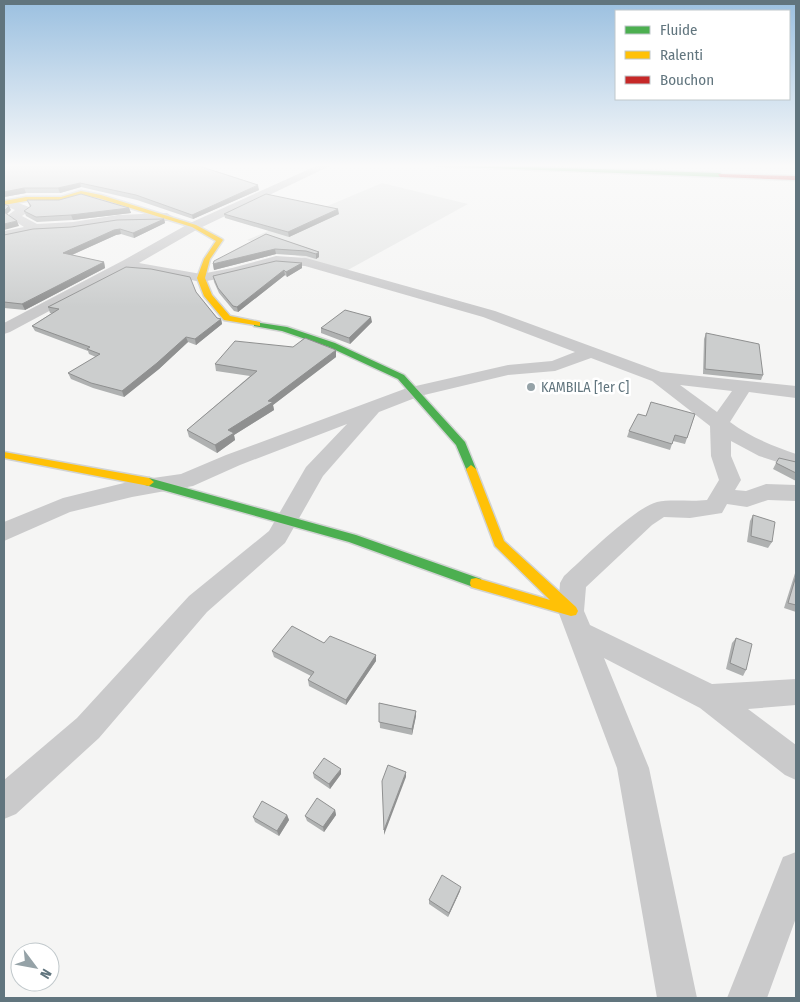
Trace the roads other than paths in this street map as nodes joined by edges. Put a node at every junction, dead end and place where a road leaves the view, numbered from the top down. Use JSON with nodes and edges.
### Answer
{"nodes":[{"id":1,"x":19,"y":213,"type":"edge"},
{"id":2,"x":151,"y":213,"type":"edge"},
{"id":3,"x":223,"y":213,"type":"edge"},
{"id":4,"x":167,"y":217,"type":"junction"},
{"id":5,"x":194,"y":226,"type":"junction"},
{"id":6,"x":35,"y":228,"type":"junction"},
{"id":7,"x":4,"y":235,"type":"edge"},
{"id":8,"x":124,"y":266,"type":"junction"},
{"id":9,"x":201,"y":278,"type":"junction"},
{"id":10,"x":4,"y":329,"type":"edge"},
{"id":11,"x":591,"y":352,"type":"junction"},
{"id":12,"x":658,"y":377,"type":"junction"},
{"id":13,"x":743,"y":388,"type":"junction"},
{"id":14,"x":414,"y":392,"type":"junction"},
{"id":15,"x":796,"y":392,"type":"edge"},
{"id":16,"x":373,"y":407,"type":"junction"},
{"id":17,"x":720,"y":423,"type":"junction"},
{"id":18,"x":4,"y":456,"type":"edge"},
{"id":19,"x":796,"y":461,"type":"edge"},
{"id":20,"x":162,"y":484,"type":"junction"},
{"id":21,"x":796,"y":493,"type":"edge"},
{"id":22,"x":721,"y":496,"type":"junction"},
{"id":23,"x":286,"y":520,"type":"junction"},
{"id":24,"x":4,"y":532,"type":"edge"},
{"id":25,"x":575,"y":622,"type":"junction"},
{"id":26,"x":796,"y":692,"type":"edge"},
{"id":27,"x":710,"y":698,"type":"junction"},
{"id":28,"x":796,"y":764,"type":"edge"},
{"id":29,"x":4,"y":802,"type":"edge"},
{"id":30,"x":796,"y":870,"type":"edge"},
{"id":31,"x":677,"y":998,"type":"edge"},
{"id":32,"x":747,"y":998,"type":"edge"}],
"edges":[{"from":1,"to":6,"type":"street"},
{"from":2,"to":4,"type":"main road"},
{"from":3,"to":5,"type":"street"},
{"from":4,"to":5,"type":"main road"},
{"from":4,"to":6,"type":"street"},
{"from":5,"to":8,"type":"street"},
{"from":5,"to":9,"type":"main road"},
{"from":6,"to":7,"type":"street"},
{"from":8,"to":9,"type":"street"},
{"from":8,"to":10,"type":"street"},
{"from":9,"to":11,"type":"street"},
{"from":9,"to":14,"type":"main road"},
{"from":11,"to":12,"type":"street"},
{"from":11,"to":14,"type":"street"},
{"from":12,"to":13,"type":"street"},
{"from":12,"to":17,"type":"street"},
{"from":13,"to":15,"type":"street"},
{"from":13,"to":17,"type":"street"},
{"from":14,"to":16,"type":"street"},
{"from":14,"to":25,"type":"main road"},
{"from":16,"to":20,"type":"street"},
{"from":16,"to":23,"type":"street"},
{"from":17,"to":19,"type":"street"},
{"from":17,"to":22,"type":"street"},
{"from":18,"to":20,"type":"main road"},
{"from":20,"to":23,"type":"main road"},
{"from":20,"to":24,"type":"street"},
{"from":21,"to":22,"type":"street"},
{"from":22,"to":25,"type":"street"},
{"from":23,"to":25,"type":"main road"},
{"from":23,"to":29,"type":"street"},
{"from":25,"to":27,"type":"street"},
{"from":25,"to":31,"type":"street"},
{"from":26,"to":27,"type":"street"},
{"from":27,"to":28,"type":"street"},
{"from":30,"to":32,"type":"street"}]}
